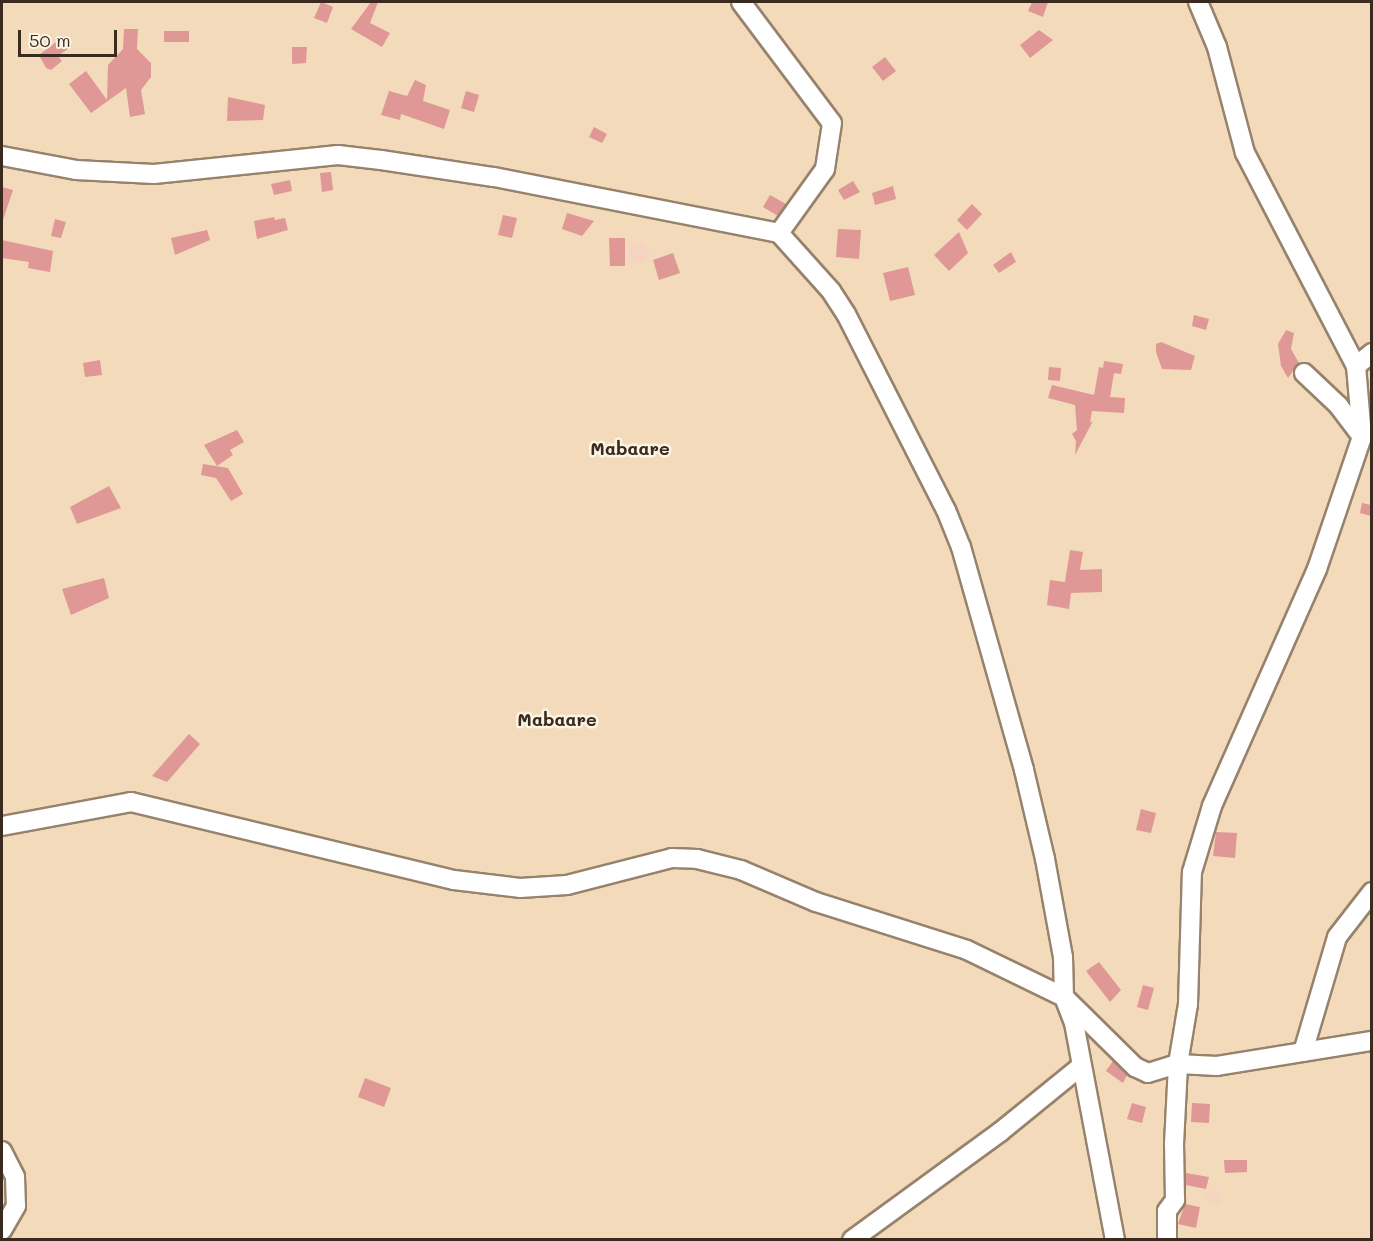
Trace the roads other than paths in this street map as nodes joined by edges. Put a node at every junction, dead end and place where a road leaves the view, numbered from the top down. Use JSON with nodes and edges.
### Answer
{"nodes":[{"id":1,"x":741,"y":2,"type":"edge"},
{"id":2,"x":1198,"y":2,"type":"edge"},
{"id":3,"x":2,"y":156,"type":"edge"},
{"id":4,"x":779,"y":233,"type":"junction"},
{"id":5,"x":1371,"y":353,"type":"edge"},
{"id":6,"x":1356,"y":366,"type":"junction"},
{"id":7,"x":1304,"y":373,"type":"dead end"},
{"id":8,"x":1362,"y":437,"type":"junction"},
{"id":9,"x":2,"y":826,"type":"edge"},
{"id":10,"x":1371,"y":892,"type":"edge"},
{"id":11,"x":1064,"y":997,"type":"junction"},
{"id":12,"x":1371,"y":1041,"type":"edge"},
{"id":13,"x":1303,"y":1052,"type":"junction"},
{"id":14,"x":1178,"y":1064,"type":"junction"},
{"id":15,"x":1080,"y":1066,"type":"junction"},
{"id":16,"x":2,"y":1151,"type":"edge"},
{"id":17,"x":2,"y":1230,"type":"edge"},
{"id":18,"x":852,"y":1239,"type":"edge"},
{"id":19,"x":1115,"y":1239,"type":"edge"},
{"id":20,"x":1167,"y":1239,"type":"edge"}],
"edges":[{"from":1,"to":4,"type":"street"},
{"from":2,"to":6,"type":"street"},
{"from":3,"to":4,"type":"street"},
{"from":4,"to":11,"type":"street"},
{"from":5,"to":6,"type":"street"},
{"from":6,"to":8,"type":"street"},
{"from":7,"to":8,"type":"street"},
{"from":8,"to":14,"type":"street"},
{"from":9,"to":11,"type":"street"},
{"from":10,"to":13,"type":"street"},
{"from":11,"to":14,"type":"street"},
{"from":11,"to":15,"type":"street"},
{"from":12,"to":13,"type":"street"},
{"from":13,"to":14,"type":"street"},
{"from":14,"to":20,"type":"street"},
{"from":15,"to":18,"type":"street"},
{"from":15,"to":19,"type":"street"},
{"from":16,"to":17,"type":"street"}]}
